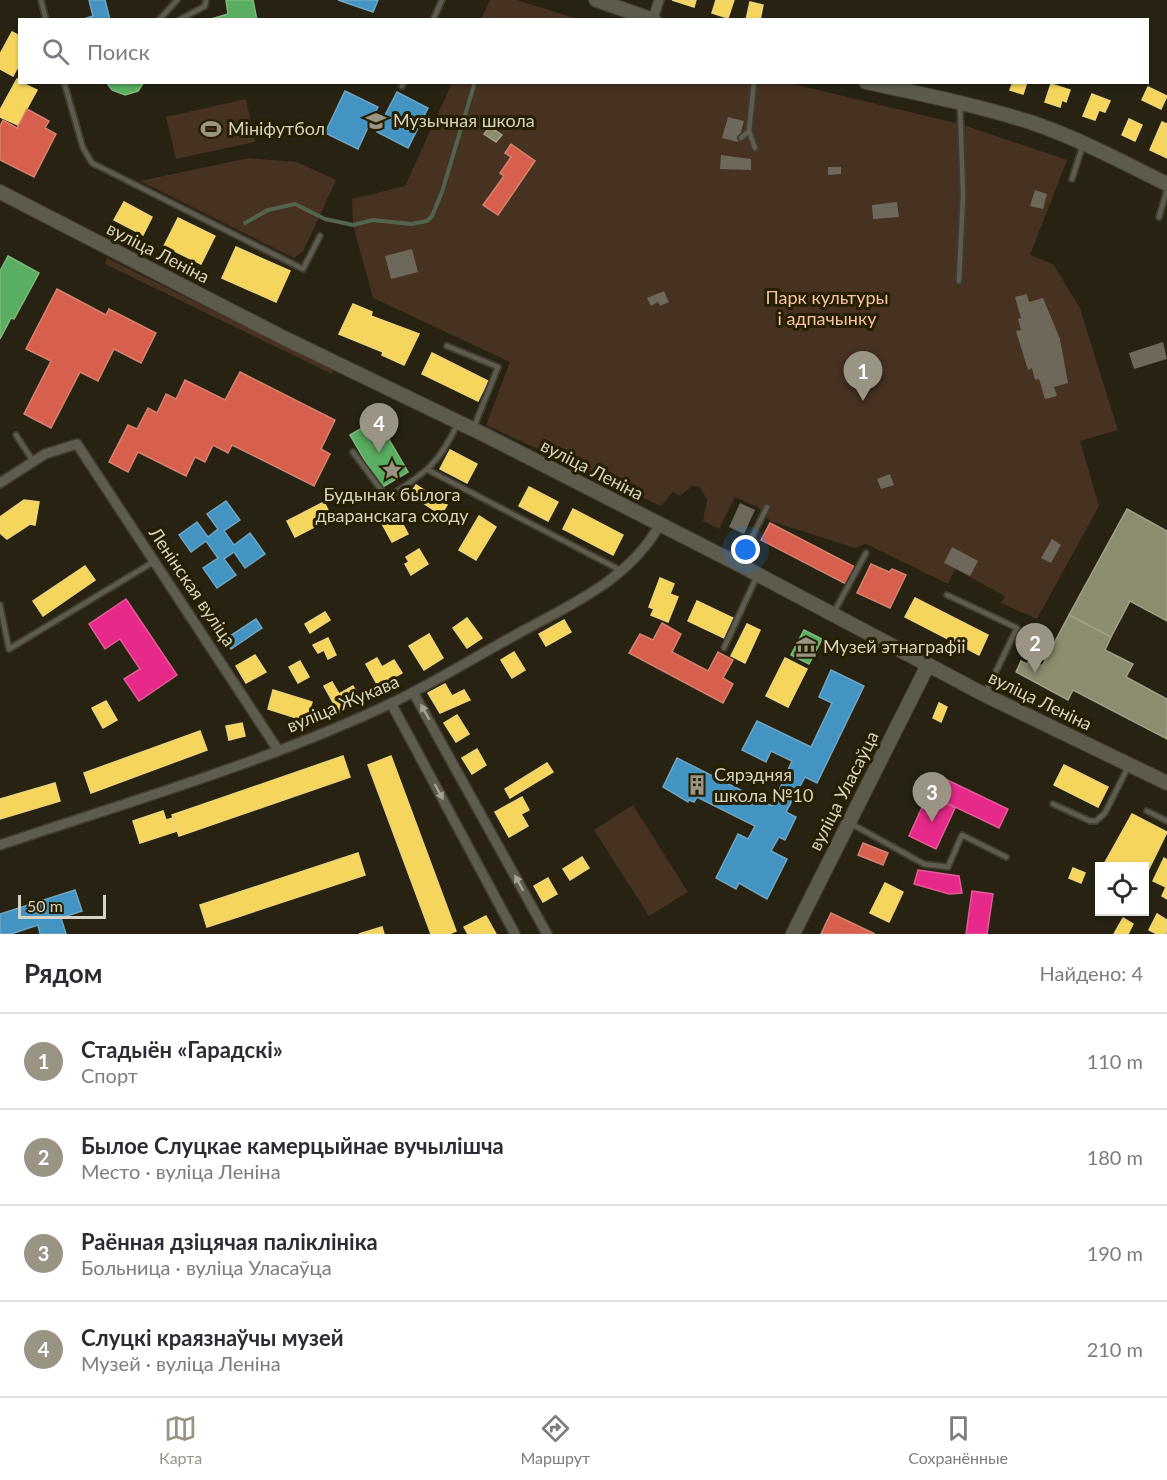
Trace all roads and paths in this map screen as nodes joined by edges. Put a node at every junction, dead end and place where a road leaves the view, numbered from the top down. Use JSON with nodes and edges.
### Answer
{"nodes":[{"id":1,"x":41,"y":0,"type":"edge"},
{"id":2,"x":177,"y":0,"type":"edge"},
{"id":3,"x":206,"y":0,"type":"edge"},
{"id":4,"x":442,"y":0,"type":"edge"},
{"id":5,"x":596,"y":0,"type":"edge"},
{"id":6,"x":659,"y":0,"type":"edge"},
{"id":7,"x":46,"y":18,"type":"edge"},
{"id":8,"x":161,"y":18,"type":"edge"},
{"id":9,"x":183,"y":18,"type":"edge"},
{"id":10,"x":434,"y":18,"type":"edge"},
{"id":11,"x":651,"y":18,"type":"edge"},
{"id":12,"x":654,"y":18,"type":"edge"},
{"id":13,"x":65,"y":84,"type":"edge"},
{"id":14,"x":754,"y":84,"type":"edge"},
{"id":15,"x":875,"y":84,"type":"edge"},
{"id":16,"x":960,"y":103,"type":"junction"},
{"id":17,"x":749,"y":131,"type":"junction"},
{"id":18,"x":741,"y":138,"type":"dead end"},
{"id":19,"x":1084,"y":143,"type":"junction"},
{"id":20,"x":755,"y":148,"type":"dead end"},
{"id":21,"x":1072,"y":179,"type":"dead end"},
{"id":22,"x":1167,"y":184,"type":"edge"},
{"id":23,"x":1167,"y":190,"type":"edge"},
{"id":24,"x":0,"y":192,"type":"edge"},
{"id":25,"x":1159,"y":217,"type":"dead end"},
{"id":26,"x":320,"y":236,"type":"dead end"},
{"id":27,"x":959,"y":281,"type":"dead end"},
{"id":28,"x":447,"y":346,"type":"dead end"},
{"id":29,"x":459,"y":423,"type":"junction"},
{"id":30,"x":473,"y":429,"type":"junction"},
{"id":31,"x":16,"y":435,"type":"dead end"},
{"id":32,"x":353,"y":452,"type":"dead end"},
{"id":33,"x":33,"y":461,"type":"junction"},
{"id":34,"x":428,"y":470,"type":"junction"},
{"id":35,"x":0,"y":483,"type":"edge"},
{"id":36,"x":767,"y":507,"type":"dead end"},
{"id":37,"x":660,"y":524,"type":"junction"},
{"id":38,"x":866,"y":553,"type":"dead end"},
{"id":39,"x":155,"y":561,"type":"junction"},
{"id":40,"x":738,"y":564,"type":"junction"},
{"id":41,"x":622,"y":572,"type":"junction"},
{"id":42,"x":758,"y":574,"type":"junction"},
{"id":43,"x":947,"y":595,"type":"dead end"},
{"id":44,"x":0,"y":605,"type":"edge"},
{"id":45,"x":833,"y":614,"type":"junction"},
{"id":46,"x":724,"y":648,"type":"dead end"},
{"id":47,"x":928,"y":665,"type":"junction"},
{"id":48,"x":413,"y":692,"type":"junction"},
{"id":49,"x":985,"y":695,"type":"junction"},
{"id":50,"x":391,"y":703,"type":"junction"},
{"id":51,"x":278,"y":750,"type":"junction"},
{"id":52,"x":1130,"y":764,"type":"junction"},
{"id":53,"x":1167,"y":783,"type":"edge"},
{"id":54,"x":1053,"y":804,"type":"dead end"},
{"id":55,"x":1148,"y":811,"type":"dead end"},
{"id":56,"x":1167,"y":821,"type":"edge"},
{"id":57,"x":848,"y":822,"type":"junction"},
{"id":58,"x":0,"y":845,"type":"edge"},
{"id":59,"x":1006,"y":857,"type":"dead end"},
{"id":60,"x":515,"y":934,"type":"edge"},
{"id":61,"x":547,"y":934,"type":"edge"},
{"id":62,"x":793,"y":934,"type":"edge"}],
"edges":[{"from":1,"to":7,"type":"lane"},
{"from":2,"to":8,"type":"lane"},
{"from":3,"to":9,"type":"lane"},
{"from":4,"to":10,"type":"lane"},
{"from":5,"to":11,"type":"main road"},
{"from":6,"to":12,"type":"street"},
{"from":13,"to":26,"type":"lane"},
{"from":14,"to":17,"type":"lane"},
{"from":15,"to":16,"type":"main road"},
{"from":16,"to":19,"type":"main road"},
{"from":16,"to":27,"type":"lane"},
{"from":17,"to":18,"type":"lane"},
{"from":17,"to":20,"type":"lane"},
{"from":19,"to":21,"type":"lane"},
{"from":19,"to":22,"type":"main road"},
{"from":23,"to":25,"type":"lane"},
{"from":24,"to":29,"type":"main road","name":"вуліца Леніна"},
{"from":28,"to":30,"type":"lane"},
{"from":29,"to":30,"type":"main road","name":"вуліца Леніна"},
{"from":29,"to":34,"type":"lane"},
{"from":30,"to":37,"type":"main road","name":"вуліца Леніна"},
{"from":31,"to":33,"type":"lane"},
{"from":32,"to":34,"type":"lane"},
{"from":33,"to":35,"type":"street"},
{"from":33,"to":39,"type":"street","name":"Ленінская вуліца"},
{"from":34,"to":41,"type":"lane"},
{"from":36,"to":40,"type":"lane"},
{"from":37,"to":40,"type":"main road","name":"вуліца Леніна"},
{"from":37,"to":41,"type":"street","name":"вуліца Жукава"},
{"from":38,"to":45,"type":"lane"},
{"from":39,"to":44,"type":"lane"},
{"from":39,"to":51,"type":"street","name":"Ленінская вуліца"},
{"from":40,"to":42,"type":"main road","name":"вуліца Леніна"},
{"from":41,"to":48,"type":"street","name":"вуліца Жукава"},
{"from":42,"to":45,"type":"main road","name":"вуліца Леніна"},
{"from":42,"to":46,"type":"lane"},
{"from":43,"to":49,"type":"lane"},
{"from":45,"to":47,"type":"main road","name":"вуліца Леніна"},
{"from":47,"to":49,"type":"main road","name":"вуліца Леніна"},
{"from":47,"to":57,"type":"main road","name":"вуліца Уласаўца"},
{"from":48,"to":50,"type":"street","name":"вуліца Жукава"},
{"from":61,"to":48,"type":"street","one_way":true},
{"from":49,"to":52,"type":"main road","name":"вуліца Леніна"},
{"from":50,"to":51,"type":"street","name":"вуліца Жукава"},
{"from":50,"to":60,"type":"street","one_way":true},
{"from":51,"to":58,"type":"street","name":"вуліца Жукава"},
{"from":52,"to":53,"type":"main road","name":"вуліца Леніна"},
{"from":52,"to":54,"type":"lane"},
{"from":55,"to":56,"type":"lane"},
{"from":57,"to":59,"type":"lane"},
{"from":57,"to":62,"type":"main road","name":"вуліца Уласаўца"}]}
